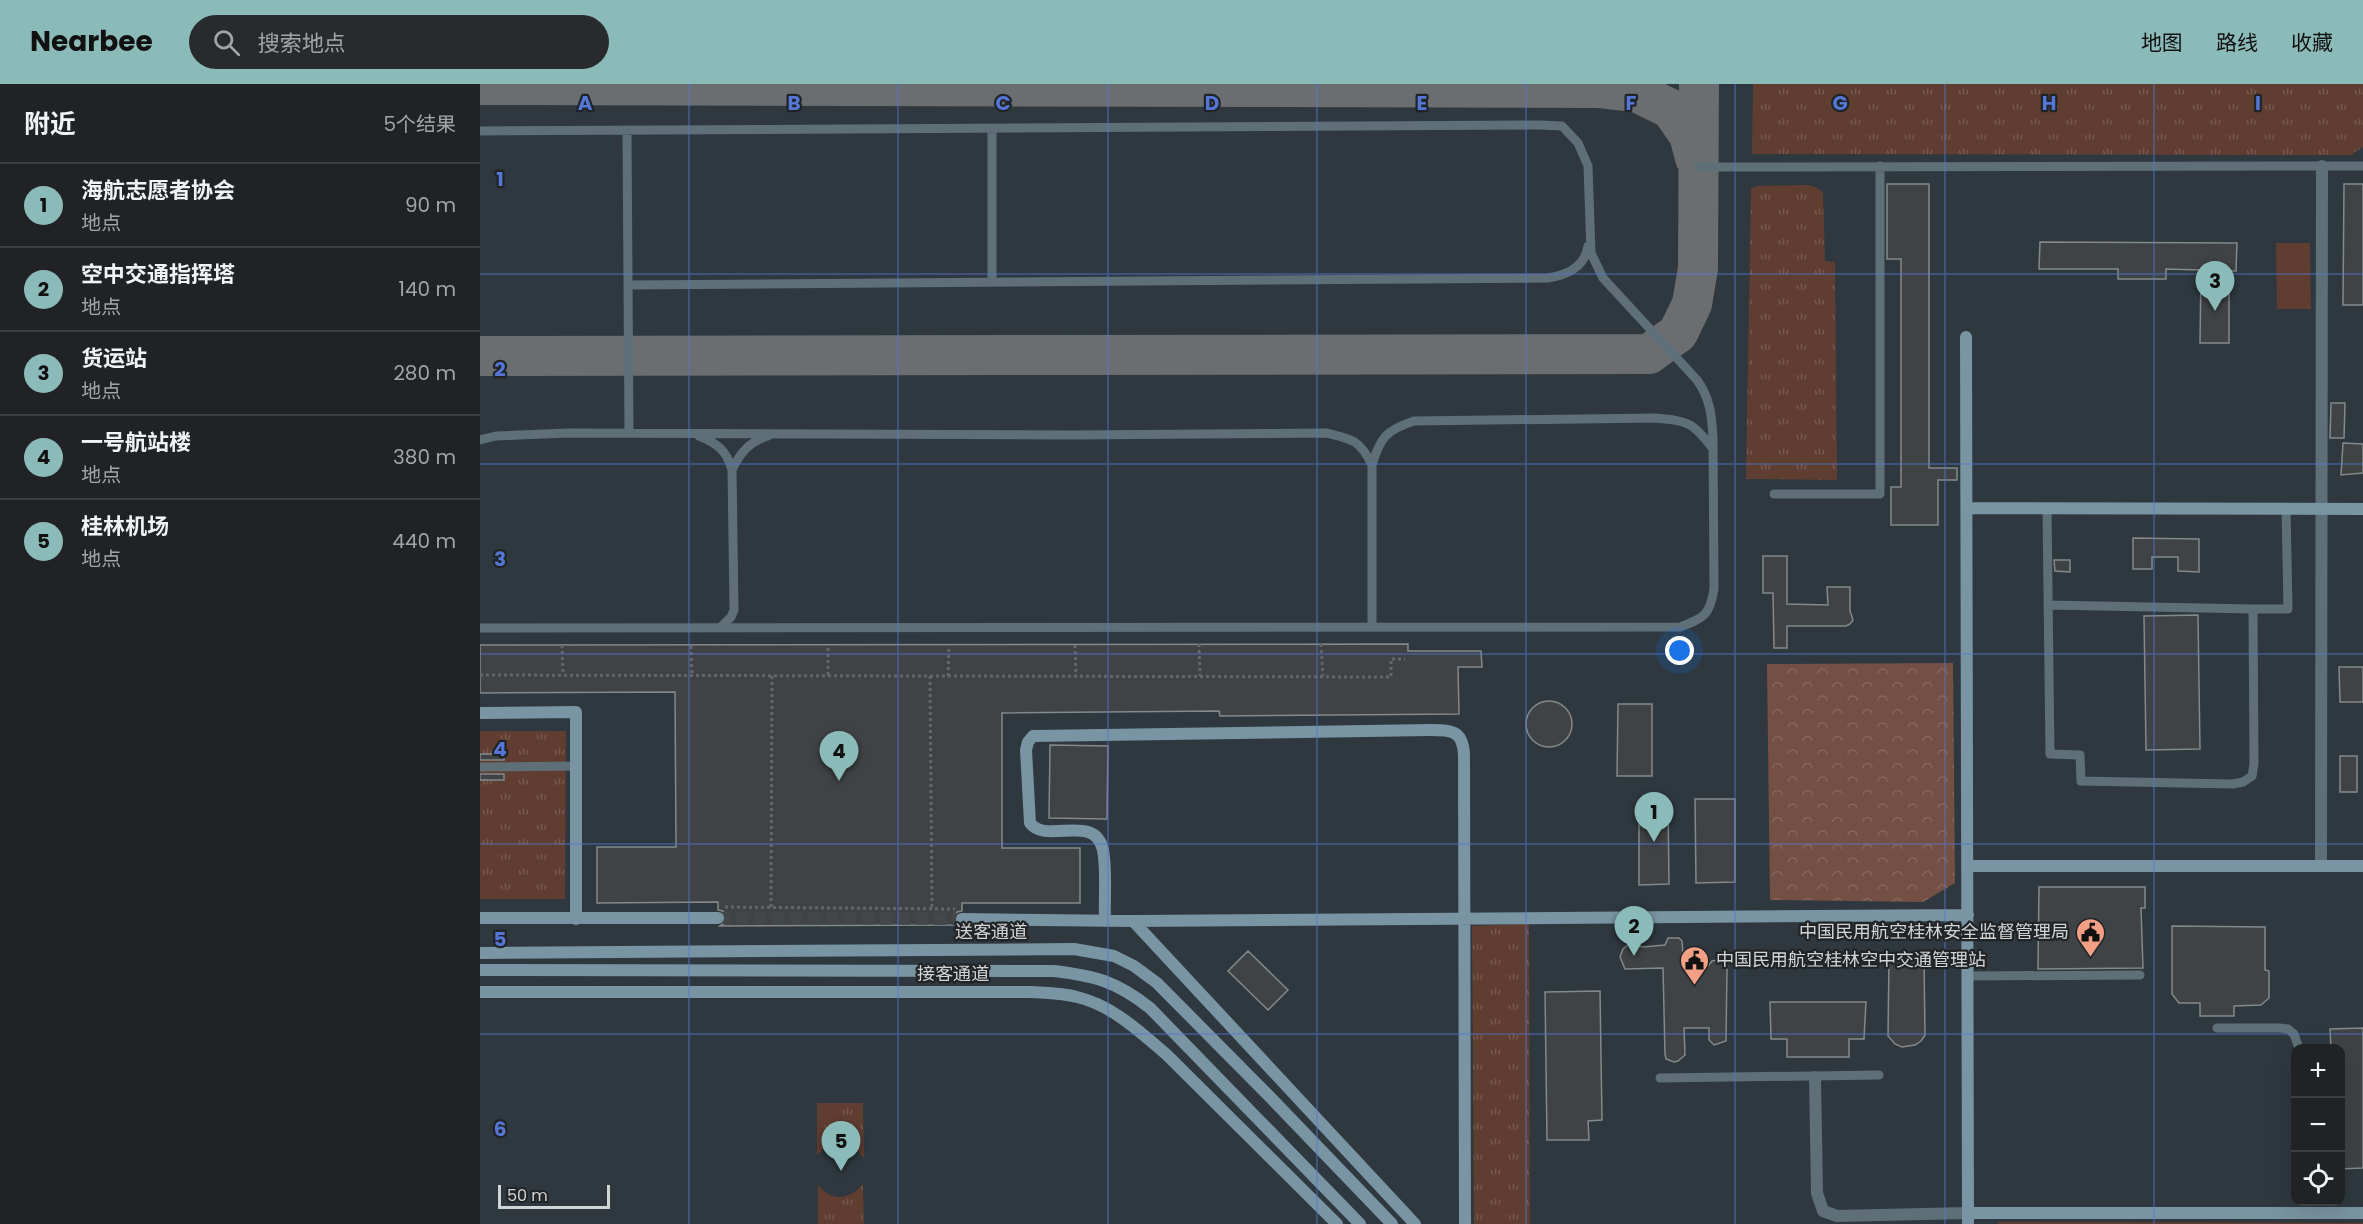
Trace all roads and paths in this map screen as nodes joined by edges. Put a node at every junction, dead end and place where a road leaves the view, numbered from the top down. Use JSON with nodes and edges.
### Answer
{"nodes":[{"id":1,"x":992,"y":129,"type":"junction"},
{"id":2,"x":627,"y":130,"type":"junction"},
{"id":3,"x":480,"y":131,"type":"edge"},
{"id":4,"x":1880,"y":166,"type":"junction"},
{"id":5,"x":2322,"y":166,"type":"junction"},
{"id":6,"x":2363,"y":166,"type":"edge"},
{"id":7,"x":1698,"y":167,"type":"dead end"},
{"id":8,"x":1589,"y":235,"type":"junction"},
{"id":9,"x":992,"y":282,"type":"junction"},
{"id":10,"x":628,"y":285,"type":"junction"},
{"id":11,"x":1966,"y":337,"type":"dead end"},
{"id":12,"x":629,"y":433,"type":"junction"},
{"id":13,"x":694,"y":434,"type":"junction"},
{"id":14,"x":775,"y":434,"type":"junction"},
{"id":15,"x":480,"y":440,"type":"edge"},
{"id":16,"x":1713,"y":449,"type":"junction"},
{"id":17,"x":1372,"y":465,"type":"junction"},
{"id":18,"x":732,"y":470,"type":"junction"},
{"id":19,"x":1774,"y":494,"type":"dead end"},
{"id":20,"x":1967,"y":508,"type":"junction"},
{"id":21,"x":2047,"y":508,"type":"junction"},
{"id":22,"x":2286,"y":509,"type":"junction"},
{"id":23,"x":2321,"y":509,"type":"junction"},
{"id":24,"x":2363,"y":509,"type":"edge"},
{"id":25,"x":2048,"y":606,"type":"junction"},
{"id":26,"x":2253,"y":609,"type":"junction"},
{"id":27,"x":734,"y":610,"type":"junction"},
{"id":28,"x":721,"y":627,"type":"junction"},
{"id":29,"x":751,"y":627,"type":"junction"},
{"id":30,"x":1372,"y":627,"type":"junction"},
{"id":31,"x":480,"y":628,"type":"edge"},
{"id":32,"x":1199,"y":644,"type":"dead end"},
{"id":33,"x":1321,"y":644,"type":"dead end"},
{"id":34,"x":562,"y":645,"type":"dead end"},
{"id":35,"x":828,"y":645,"type":"dead end"},
{"id":36,"x":949,"y":645,"type":"dead end"},
{"id":37,"x":1076,"y":645,"type":"dead end"},
{"id":38,"x":691,"y":646,"type":"dead end"},
{"id":39,"x":1405,"y":659,"type":"dead end"},
{"id":40,"x":480,"y":675,"type":"edge"},
{"id":41,"x":563,"y":675,"type":"junction"},
{"id":42,"x":692,"y":675,"type":"junction"},
{"id":43,"x":772,"y":675,"type":"junction"},
{"id":44,"x":828,"y":675,"type":"junction"},
{"id":45,"x":930,"y":676,"type":"junction"},
{"id":46,"x":948,"y":676,"type":"junction"},
{"id":47,"x":1076,"y":676,"type":"junction"},
{"id":48,"x":1200,"y":676,"type":"junction"},
{"id":49,"x":1323,"y":676,"type":"junction"},
{"id":50,"x":480,"y":713,"type":"edge"},
{"id":51,"x":577,"y":766,"type":"junction"},
{"id":52,"x":480,"y":767,"type":"edge"},
{"id":53,"x":1967,"y":866,"type":"junction"},
{"id":54,"x":2321,"y":866,"type":"junction"},
{"id":55,"x":2363,"y":866,"type":"edge"},
{"id":56,"x":771,"y":907,"type":"junction"},
{"id":57,"x":932,"y":908,"type":"junction"},
{"id":58,"x":718,"y":913,"type":"joint"},
{"id":59,"x":962,"y":914,"type":"joint"},
{"id":60,"x":1968,"y":915,"type":"junction"},
{"id":61,"x":480,"y":918,"type":"edge"},
{"id":62,"x":576,"y":919,"type":"junction"},
{"id":63,"x":1463,"y":919,"type":"junction"},
{"id":64,"x":1105,"y":921,"type":"junction"},
{"id":65,"x":1133,"y":921,"type":"junction"},
{"id":66,"x":480,"y":953,"type":"edge"},
{"id":67,"x":480,"y":970,"type":"edge"},
{"id":68,"x":2140,"y":975,"type":"dead end"},
{"id":69,"x":1968,"y":976,"type":"junction"},
{"id":70,"x":480,"y":992,"type":"edge"},
{"id":71,"x":2217,"y":1028,"type":"dead end"},
{"id":72,"x":2298,"y":1044,"type":"edge"},
{"id":73,"x":1879,"y":1075,"type":"dead end"},
{"id":74,"x":1815,"y":1077,"type":"junction"},
{"id":75,"x":1660,"y":1078,"type":"dead end"},
{"id":76,"x":2301,"y":1207,"type":"edge"},
{"id":77,"x":2363,"y":1213,"type":"edge"},
{"id":78,"x":1968,"y":1219,"type":"edge"},
{"id":79,"x":1337,"y":1224,"type":"edge"},
{"id":80,"x":1360,"y":1224,"type":"edge"},
{"id":81,"x":1392,"y":1224,"type":"edge"},
{"id":82,"x":1415,"y":1224,"type":"edge"},
{"id":83,"x":1465,"y":1224,"type":"edge"}],
"edges":[{"from":1,"to":2,"type":"lane"},
{"from":1,"to":8,"type":"lane"},
{"from":1,"to":9,"type":"lane"},
{"from":2,"to":3,"type":"lane"},
{"from":2,"to":10,"type":"lane"},
{"from":4,"to":5,"type":"lane"},
{"from":4,"to":7,"type":"lane"},
{"from":4,"to":19,"type":"lane"},
{"from":5,"to":6,"type":"lane"},
{"from":5,"to":23,"type":"street"},
{"from":8,"to":9,"type":"lane"},
{"from":8,"to":16,"type":"lane"},
{"from":9,"to":10,"type":"lane"},
{"from":10,"to":12,"type":"lane"},
{"from":11,"to":20,"type":"street"},
{"from":12,"to":13,"type":"lane"},
{"from":12,"to":15,"type":"lane"},
{"from":13,"to":14,"type":"lane"},
{"from":13,"to":18,"type":"lane"},
{"from":14,"to":17,"type":"lane"},
{"from":14,"to":18,"type":"lane"},
{"from":16,"to":17,"type":"lane"},
{"from":16,"to":30,"type":"lane"},
{"from":17,"to":30,"type":"lane"},
{"from":18,"to":27,"type":"lane"},
{"from":20,"to":21,"type":"street"},
{"from":20,"to":53,"type":"street"},
{"from":21,"to":22,"type":"street"},
{"from":21,"to":25,"type":"lane"},
{"from":22,"to":23,"type":"street"},
{"from":22,"to":26,"type":"lane"},
{"from":23,"to":24,"type":"street"},
{"from":23,"to":54,"type":"street"},
{"from":25,"to":26,"type":"lane"},
{"from":25,"to":26,"type":"lane"},
{"from":27,"to":28,"type":"lane"},
{"from":27,"to":29,"type":"lane"},
{"from":28,"to":29,"type":"lane"},
{"from":28,"to":31,"type":"lane"},
{"from":29,"to":30,"type":"lane"},
{"from":32,"to":48,"type":"path"},
{"from":33,"to":49,"type":"path"},
{"from":34,"to":41,"type":"path"},
{"from":35,"to":44,"type":"path"},
{"from":36,"to":46,"type":"path"},
{"from":37,"to":47,"type":"path"},
{"from":38,"to":42,"type":"path"},
{"from":39,"to":49,"type":"path"},
{"from":40,"to":41,"type":"path"},
{"from":41,"to":42,"type":"path"},
{"from":42,"to":43,"type":"path"},
{"from":43,"to":44,"type":"path"},
{"from":43,"to":56,"type":"path"},
{"from":44,"to":45,"type":"path"},
{"from":45,"to":46,"type":"path"},
{"from":45,"to":57,"type":"path"},
{"from":46,"to":47,"type":"path"},
{"from":47,"to":48,"type":"path"},
{"from":48,"to":49,"type":"path"},
{"from":50,"to":51,"type":"street"},
{"from":51,"to":52,"type":"lane"},
{"from":51,"to":62,"type":"street"},
{"from":53,"to":54,"type":"street"},
{"from":53,"to":60,"type":"street"},
{"from":54,"to":55,"type":"street"},
{"from":56,"to":57,"type":"path"},
{"from":56,"to":58,"type":"path"},
{"from":57,"to":59,"type":"path"},
{"from":58,"to":62,"type":"street"},
{"from":59,"to":64,"type":"street"},
{"from":60,"to":63,"type":"street"},
{"from":60,"to":69,"type":"street"},
{"from":61,"to":62,"type":"street"},
{"from":63,"to":64,"type":"street"},
{"from":63,"to":65,"type":"street"},
{"from":63,"to":83,"type":"street"},
{"from":64,"to":65,"type":"street"},
{"from":65,"to":82,"type":"street"},
{"from":66,"to":81,"type":"street","name":"送客通道"},
{"from":67,"to":80,"type":"street"},
{"from":68,"to":69,"type":"lane"},
{"from":69,"to":78,"type":"street"},
{"from":70,"to":79,"type":"street","name":"接客通道"},
{"from":71,"to":72,"type":"lane"},
{"from":73,"to":74,"type":"lane"},
{"from":74,"to":75,"type":"lane"},
{"from":74,"to":78,"type":"street"},
{"from":76,"to":77,"type":"street"},
{"from":76,"to":78,"type":"street"}]}
